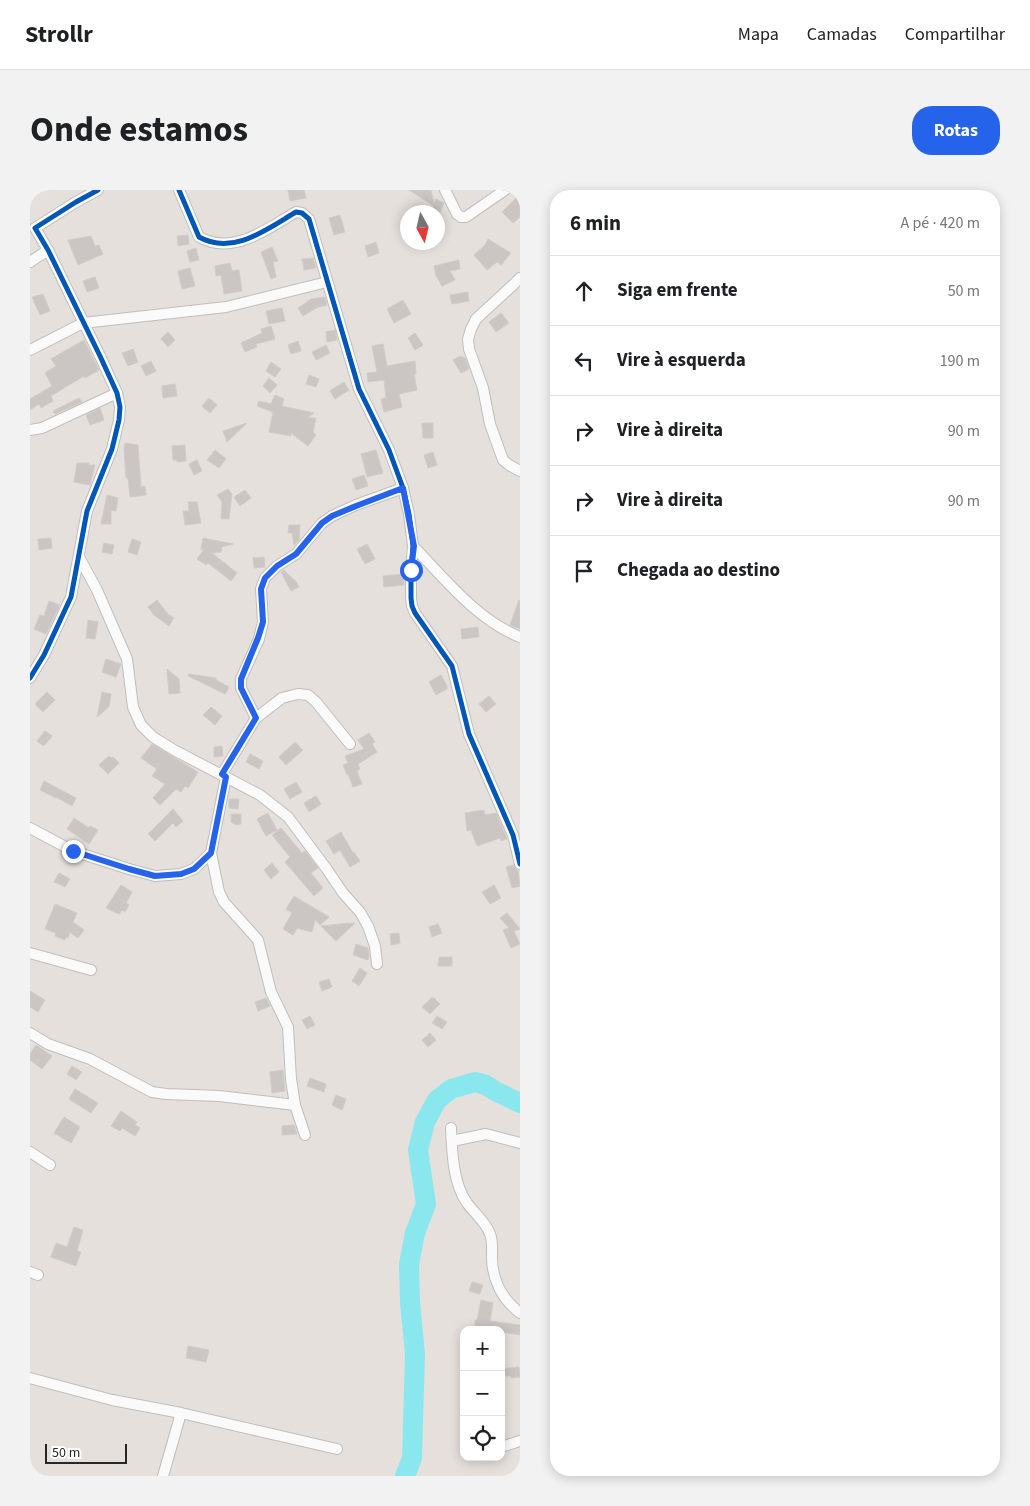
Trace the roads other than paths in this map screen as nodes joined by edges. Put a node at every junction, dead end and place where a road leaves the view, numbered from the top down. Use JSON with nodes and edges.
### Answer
{"nodes":[{"id":1,"x":98,"y":190,"type":"edge"},
{"id":2,"x":179,"y":190,"type":"edge"},
{"id":3,"x":445,"y":190,"type":"edge"},
{"id":4,"x":505,"y":190,"type":"edge"},
{"id":5,"x":33,"y":224,"type":"edge"},
{"id":6,"x":48,"y":250,"type":"junction"},
{"id":7,"x":30,"y":262,"type":"edge"},
{"id":8,"x":520,"y":278,"type":"edge"},
{"id":9,"x":327,"y":282,"type":"junction"},
{"id":10,"x":83,"y":323,"type":"junction"},
{"id":11,"x":30,"y":350,"type":"edge"},
{"id":12,"x":117,"y":393,"type":"junction"},
{"id":13,"x":30,"y":430,"type":"edge"},
{"id":14,"x":520,"y":471,"type":"edge"},
{"id":15,"x":403,"y":488,"type":"junction"},
{"id":16,"x":414,"y":546,"type":"junction"},
{"id":17,"x":79,"y":557,"type":"junction"},
{"id":18,"x":520,"y":637,"type":"edge"},
{"id":19,"x":30,"y":678,"type":"edge"},
{"id":20,"x":256,"y":718,"type":"junction"},
{"id":21,"x":350,"y":744,"type":"dead end"},
{"id":22,"x":224,"y":776,"type":"junction"},
{"id":23,"x":30,"y":828,"type":"edge"},
{"id":24,"x":211,"y":853,"type":"junction"},
{"id":25,"x":520,"y":864,"type":"edge"},
{"id":26,"x":30,"y":953,"type":"edge"},
{"id":27,"x":377,"y":964,"type":"dead end"},
{"id":28,"x":91,"y":970,"type":"dead end"},
{"id":29,"x":30,"y":1033,"type":"edge"},
{"id":30,"x":295,"y":1105,"type":"junction"},
{"id":31,"x":450,"y":1128,"type":"dead end"},
{"id":32,"x":305,"y":1135,"type":"dead end"},
{"id":33,"x":452,"y":1141,"type":"junction"},
{"id":34,"x":520,"y":1143,"type":"edge"},
{"id":35,"x":30,"y":1152,"type":"edge"},
{"id":36,"x":50,"y":1165,"type":"dead end"},
{"id":37,"x":520,"y":1313,"type":"edge"},
{"id":38,"x":30,"y":1378,"type":"edge"},
{"id":39,"x":181,"y":1413,"type":"junction"},
{"id":40,"x":520,"y":1441,"type":"edge"},
{"id":41,"x":505,"y":1446,"type":"edge"},
{"id":42,"x":337,"y":1449,"type":"dead end"},
{"id":43,"x":163,"y":1476,"type":"edge"}],
"edges":[{"from":1,"to":5,"type":"street"},
{"from":2,"to":9,"type":"street"},
{"from":3,"to":4,"type":"street"},
{"from":5,"to":6,"type":"street"},
{"from":6,"to":7,"type":"street"},
{"from":6,"to":10,"type":"street"},
{"from":8,"to":14,"type":"street"},
{"from":9,"to":10,"type":"street"},
{"from":9,"to":15,"type":"street"},
{"from":10,"to":11,"type":"street"},
{"from":10,"to":12,"type":"street"},
{"from":12,"to":13,"type":"street"},
{"from":12,"to":17,"type":"street"},
{"from":15,"to":16,"type":"street"},
{"from":15,"to":20,"type":"street"},
{"from":16,"to":18,"type":"street"},
{"from":16,"to":25,"type":"street"},
{"from":17,"to":19,"type":"street"},
{"from":17,"to":22,"type":"street"},
{"from":20,"to":21,"type":"street"},
{"from":20,"to":22,"type":"street"},
{"from":22,"to":24,"type":"street"},
{"from":22,"to":27,"type":"street"},
{"from":23,"to":24,"type":"street"},
{"from":24,"to":30,"type":"street"},
{"from":26,"to":28,"type":"street"},
{"from":29,"to":30,"type":"street"},
{"from":30,"to":32,"type":"street"},
{"from":31,"to":33,"type":"street"},
{"from":33,"to":34,"type":"street"},
{"from":33,"to":37,"type":"street"},
{"from":35,"to":36,"type":"street"},
{"from":38,"to":39,"type":"street"},
{"from":39,"to":42,"type":"street"},
{"from":39,"to":43,"type":"street"},
{"from":40,"to":41,"type":"street"}]}
